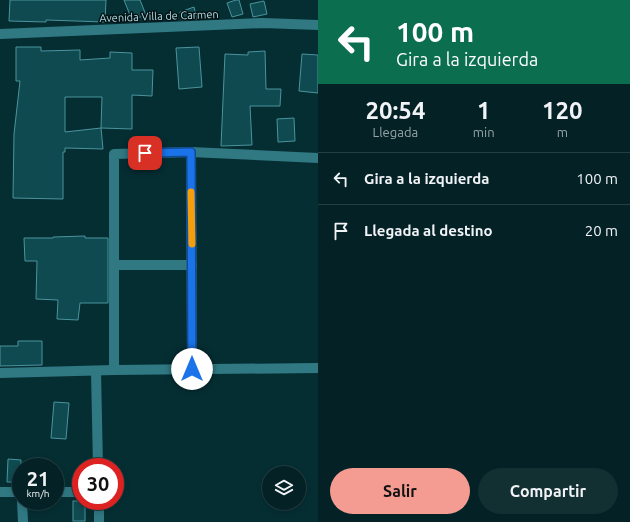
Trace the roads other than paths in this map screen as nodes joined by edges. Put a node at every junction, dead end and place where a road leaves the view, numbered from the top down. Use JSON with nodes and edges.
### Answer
{"nodes":[{"id":1,"x":318,"y":25,"type":"edge"},
{"id":2,"x":0,"y":34,"type":"edge"},
{"id":3,"x":191,"y":152,"type":"junction"},
{"id":4,"x":318,"y":158,"type":"edge"},
{"id":5,"x":114,"y":264,"type":"junction"},
{"id":6,"x":192,"y":265,"type":"junction"},
{"id":7,"x":318,"y":368,"type":"edge"},
{"id":8,"x":192,"y":369,"type":"junction"},
{"id":9,"x":114,"y":370,"type":"junction"},
{"id":10,"x":96,"y":371,"type":"junction"},
{"id":11,"x":0,"y":373,"type":"edge"},
{"id":12,"x":98,"y":458,"type":"edge"},
{"id":13,"x":0,"y":492,"type":"edge"},
{"id":14,"x":12,"y":492,"type":"edge"},
{"id":15,"x":22,"y":510,"type":"edge"},
{"id":16,"x":99,"y":510,"type":"edge"},
{"id":17,"x":23,"y":522,"type":"edge"},
{"id":18,"x":99,"y":522,"type":"edge"}],
"edges":[{"from":1,"to":2,"type":"street","name":"Avenida Villa de Carmen"},
{"from":3,"to":4,"type":"street"},
{"from":3,"to":5,"type":"street"},
{"from":3,"to":6,"type":"street"},
{"from":5,"to":6,"type":"street"},
{"from":5,"to":9,"type":"street"},
{"from":6,"to":8,"type":"street"},
{"from":7,"to":8,"type":"street"},
{"from":8,"to":9,"type":"street"},
{"from":9,"to":10,"type":"street"},
{"from":10,"to":11,"type":"street"},
{"from":10,"to":12,"type":"street"},
{"from":13,"to":14,"type":"street"},
{"from":15,"to":17,"type":"street"},
{"from":16,"to":18,"type":"street"}]}
